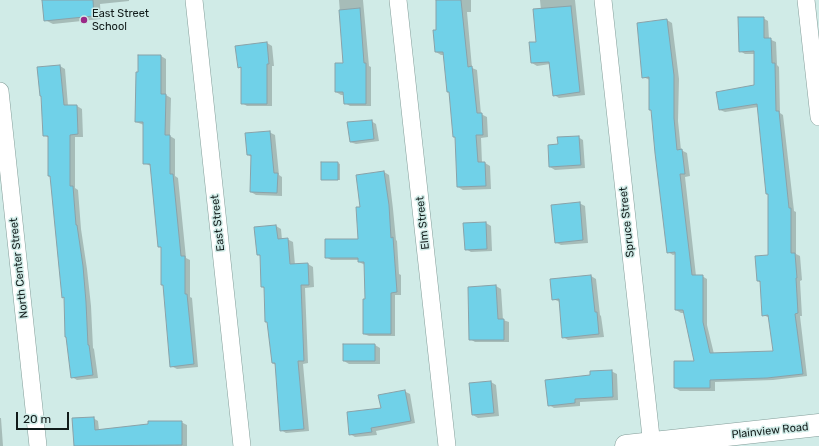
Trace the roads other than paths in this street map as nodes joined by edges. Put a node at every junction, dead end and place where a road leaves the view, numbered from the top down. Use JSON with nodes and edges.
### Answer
{"nodes":[{"id":1,"x":194,"y":0,"type":"edge"},
{"id":2,"x":398,"y":0,"type":"edge"},
{"id":3,"x":603,"y":0,"type":"edge"},
{"id":4,"x":806,"y":0,"type":"edge"},
{"id":5,"x":0,"y":91,"type":"edge"},
{"id":6,"x":819,"y":117,"type":"edge"},
{"id":7,"x":819,"y":425,"type":"edge"},
{"id":8,"x":651,"y":445,"type":"edge"},
{"id":9,"x":38,"y":446,"type":"edge"},
{"id":10,"x":242,"y":446,"type":"edge"},
{"id":11,"x":447,"y":446,"type":"edge"},
{"id":12,"x":626,"y":446,"type":"edge"}],
"edges":[{"from":1,"to":10,"type":"street","name":"East Street"},
{"from":2,"to":11,"type":"street","name":"Elm Street"},
{"from":3,"to":8,"type":"street","name":"Spruce Street"},
{"from":4,"to":6,"type":"street"},
{"from":5,"to":9,"type":"street","name":"North Center Street"},
{"from":7,"to":8,"type":"main road","name":"Plainview Road"},
{"from":8,"to":12,"type":"main road","name":"Plainview Road"}]}
